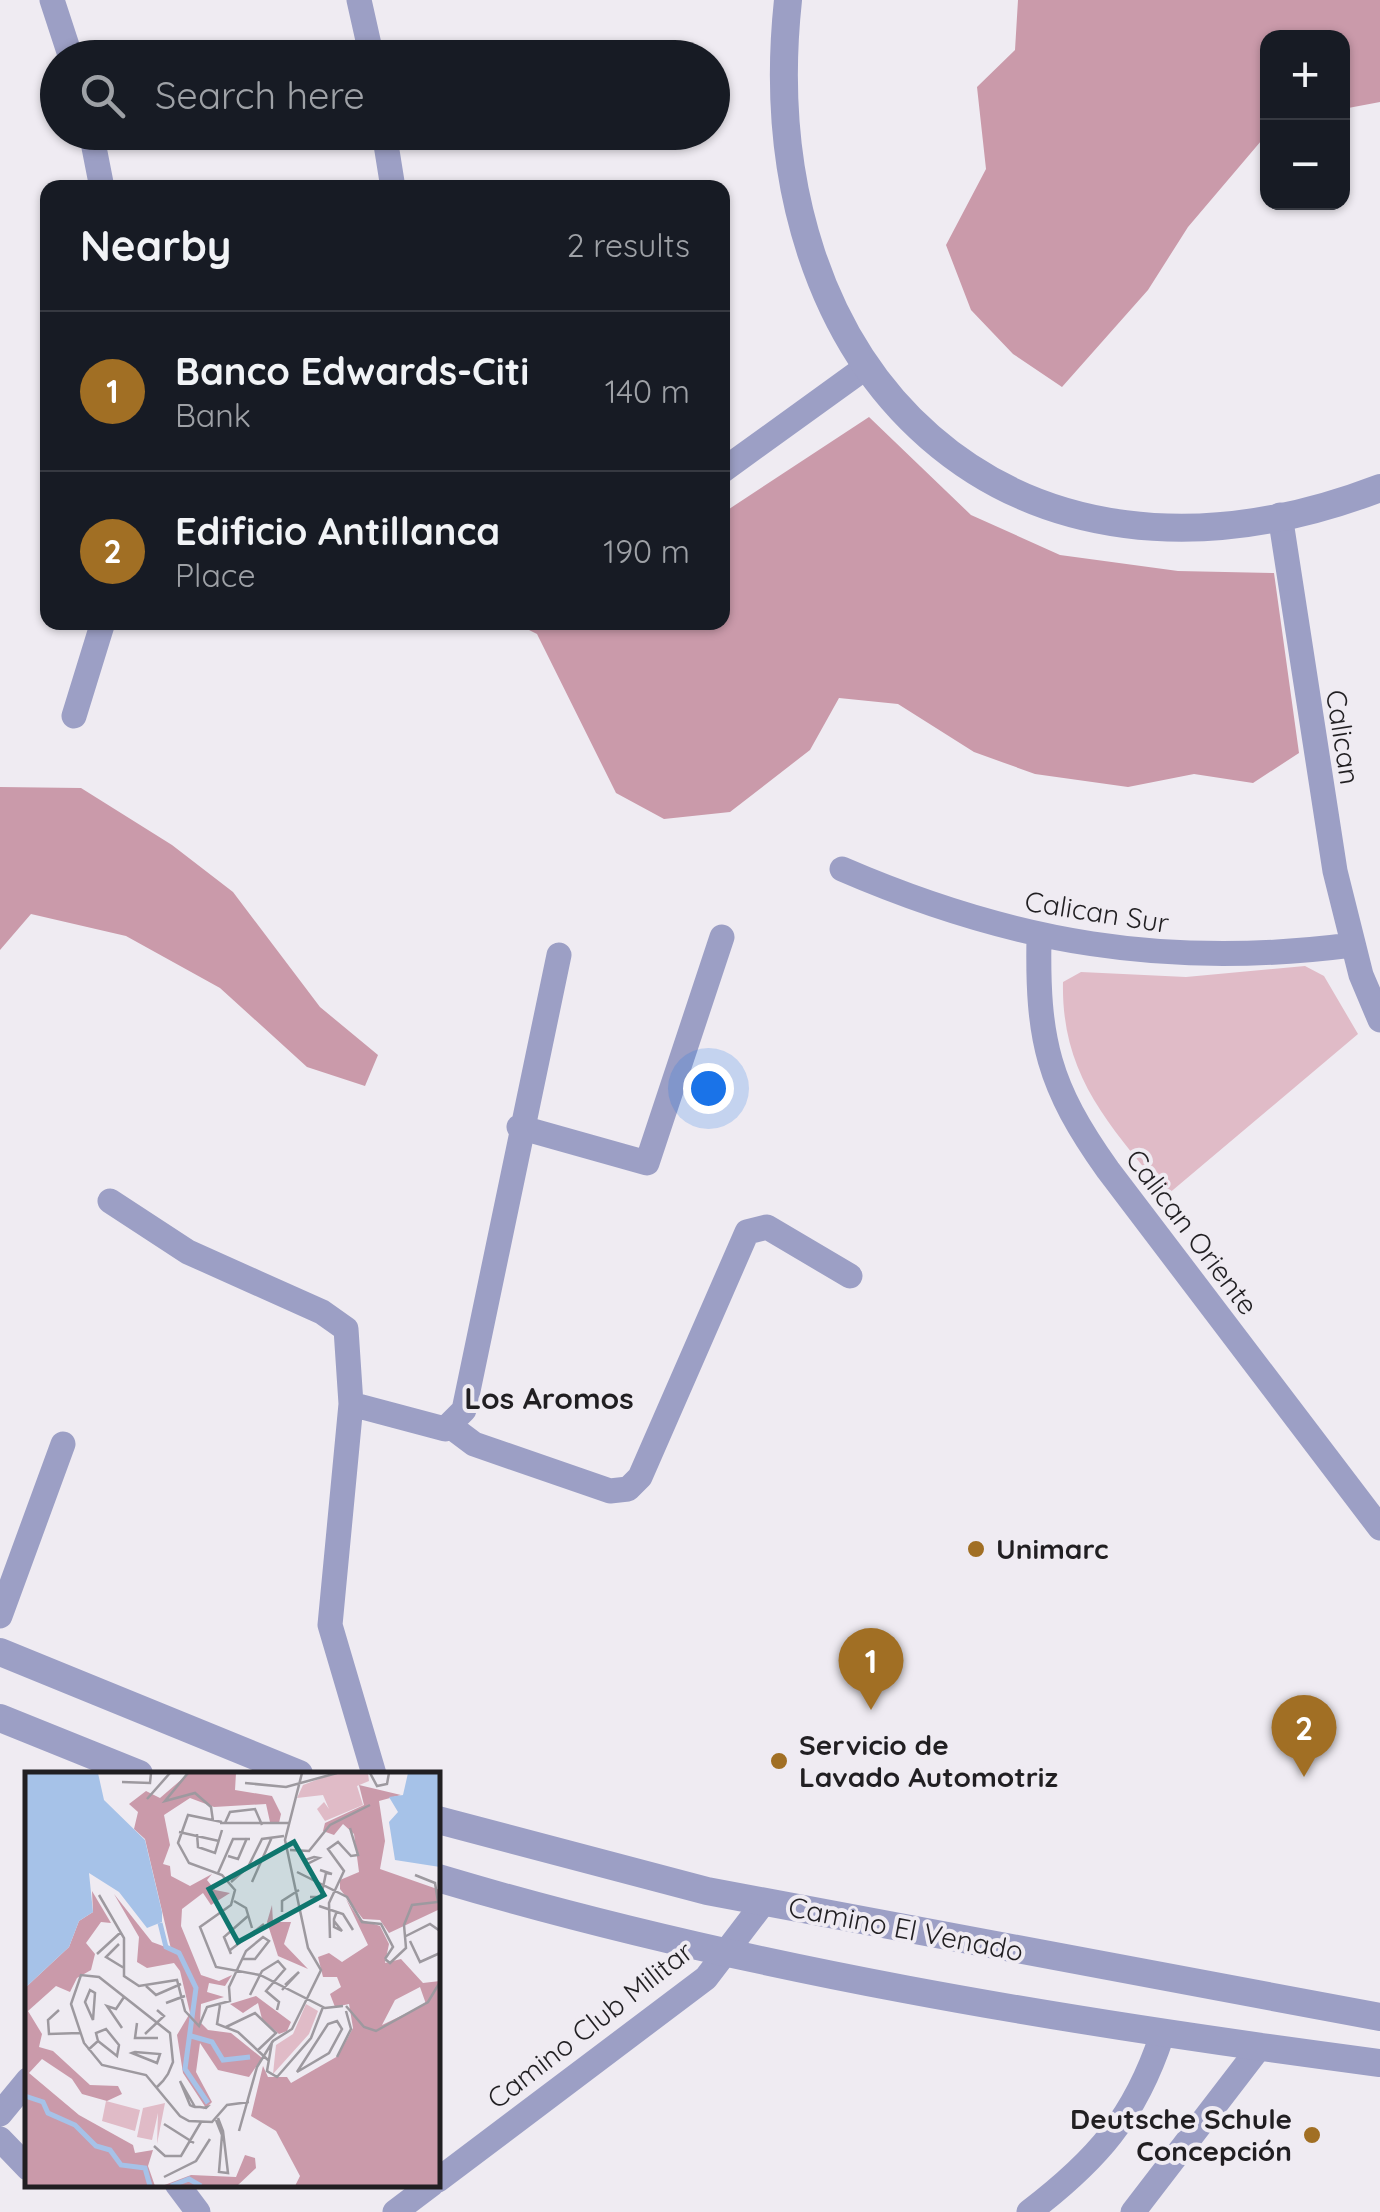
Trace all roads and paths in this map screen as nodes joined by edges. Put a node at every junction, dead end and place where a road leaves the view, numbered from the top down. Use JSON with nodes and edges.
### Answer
{"nodes":[{"id":1,"x":52,"y":0,"type":"edge"},
{"id":2,"x":360,"y":0,"type":"edge"},
{"id":3,"x":788,"y":0,"type":"edge"},
{"id":4,"x":65,"y":40,"type":"edge"},
{"id":5,"x":368,"y":40,"type":"edge"},
{"id":6,"x":95,"y":150,"type":"edge"},
{"id":7,"x":387,"y":150,"type":"edge"},
{"id":8,"x":100,"y":180,"type":"edge"},
{"id":9,"x":393,"y":180,"type":"edge"},
{"id":10,"x":866,"y":367,"type":"junction"},
{"id":11,"x":730,"y":465,"type":"edge"},
{"id":12,"x":1380,"y":488,"type":"edge"},
{"id":13,"x":1280,"y":515,"type":"junction"},
{"id":14,"x":101,"y":630,"type":"edge"},
{"id":15,"x":74,"y":716,"type":"dead end"},
{"id":16,"x":842,"y":869,"type":"dead end"},
{"id":17,"x":722,"y":937,"type":"dead end"},
{"id":18,"x":1039,"y":937,"type":"junction"},
{"id":19,"x":1352,"y":945,"type":"junction"},
{"id":20,"x":558,"y":955,"type":"dead end"},
{"id":21,"x":1380,"y":1020,"type":"edge"},
{"id":22,"x":519,"y":1127,"type":"junction"},
{"id":23,"x":110,"y":1200,"type":"dead end"},
{"id":24,"x":850,"y":1276,"type":"dead end"},
{"id":25,"x":351,"y":1404,"type":"junction"},
{"id":26,"x":450,"y":1426,"type":"junction"},
{"id":27,"x":63,"y":1444,"type":"dead end"},
{"id":28,"x":1380,"y":1528,"type":"edge"},
{"id":29,"x":0,"y":1616,"type":"edge"},
{"id":30,"x":0,"y":1652,"type":"edge"},
{"id":31,"x":0,"y":1718,"type":"edge"},
{"id":32,"x":135,"y":1772,"type":"edge"},
{"id":33,"x":294,"y":1772,"type":"edge"},
{"id":34,"x":373,"y":1772,"type":"edge"},
{"id":35,"x":440,"y":1821,"type":"edge"},
{"id":36,"x":440,"y":1879,"type":"edge"},
{"id":37,"x":764,"y":1902,"type":"junction"},
{"id":38,"x":729,"y":1952,"type":"junction"},
{"id":39,"x":1380,"y":2017,"type":"edge"},
{"id":40,"x":1162,"y":2035,"type":"junction"},
{"id":41,"x":1259,"y":2048,"type":"junction"},
{"id":42,"x":1380,"y":2063,"type":"edge"},
{"id":43,"x":25,"y":2084,"type":"edge"},
{"id":44,"x":0,"y":2114,"type":"edge"},
{"id":45,"x":0,"y":2139,"type":"edge"},
{"id":46,"x":25,"y":2165,"type":"edge"},
{"id":47,"x":440,"y":2178,"type":"edge"},
{"id":48,"x":180,"y":2187,"type":"edge"},
{"id":49,"x":428,"y":2187,"type":"edge"},
{"id":50,"x":198,"y":2212,"type":"edge"},
{"id":51,"x":396,"y":2212,"type":"edge"},
{"id":52,"x":1029,"y":2212,"type":"edge"},
{"id":53,"x":1133,"y":2212,"type":"edge"}],
"edges":[{"from":1,"to":4,"type":"street"},
{"from":2,"to":5,"type":"street"},
{"from":3,"to":10,"type":"street"},
{"from":6,"to":8,"type":"street"},
{"from":7,"to":9,"type":"street"},
{"from":10,"to":11,"type":"street"},
{"from":10,"to":13,"type":"street"},
{"from":12,"to":13,"type":"street"},
{"from":13,"to":19,"type":"street","name":"Calican"},
{"from":14,"to":15,"type":"street"},
{"from":16,"to":18,"type":"street","name":"Calican Sur"},
{"from":17,"to":22,"type":"street"},
{"from":18,"to":19,"type":"street","name":"Calican Sur"},
{"from":18,"to":28,"type":"street","name":"Calican Oriente"},
{"from":19,"to":21,"type":"street","name":"Calican"},
{"from":20,"to":22,"type":"street"},
{"from":22,"to":26,"type":"street"},
{"from":23,"to":25,"type":"street"},
{"from":24,"to":26,"type":"street"},
{"from":25,"to":26,"type":"street"},
{"from":25,"to":34,"type":"street"},
{"from":27,"to":29,"type":"street"},
{"from":30,"to":33,"type":"street"},
{"from":31,"to":32,"type":"street"},
{"from":35,"to":37,"type":"street","name":"Camino El Venado"},
{"from":36,"to":38,"type":"street","name":"Camino El Venado"},
{"from":37,"to":38,"type":"street","name":"Camino Club Militar"},
{"from":37,"to":39,"type":"street","name":"Camino El Venado"},
{"from":38,"to":40,"type":"street","name":"Camino El Venado"},
{"from":38,"to":47,"type":"street","name":"Camino Club Militar"},
{"from":40,"to":41,"type":"street","name":"Camino El Venado"},
{"from":40,"to":52,"type":"street"},
{"from":41,"to":42,"type":"street","name":"Camino El Venado"},
{"from":41,"to":53,"type":"street"},
{"from":43,"to":44,"type":"street"},
{"from":45,"to":46,"type":"street"},
{"from":48,"to":50,"type":"street"},
{"from":49,"to":51,"type":"street","name":"Camino Club Militar"}]}
